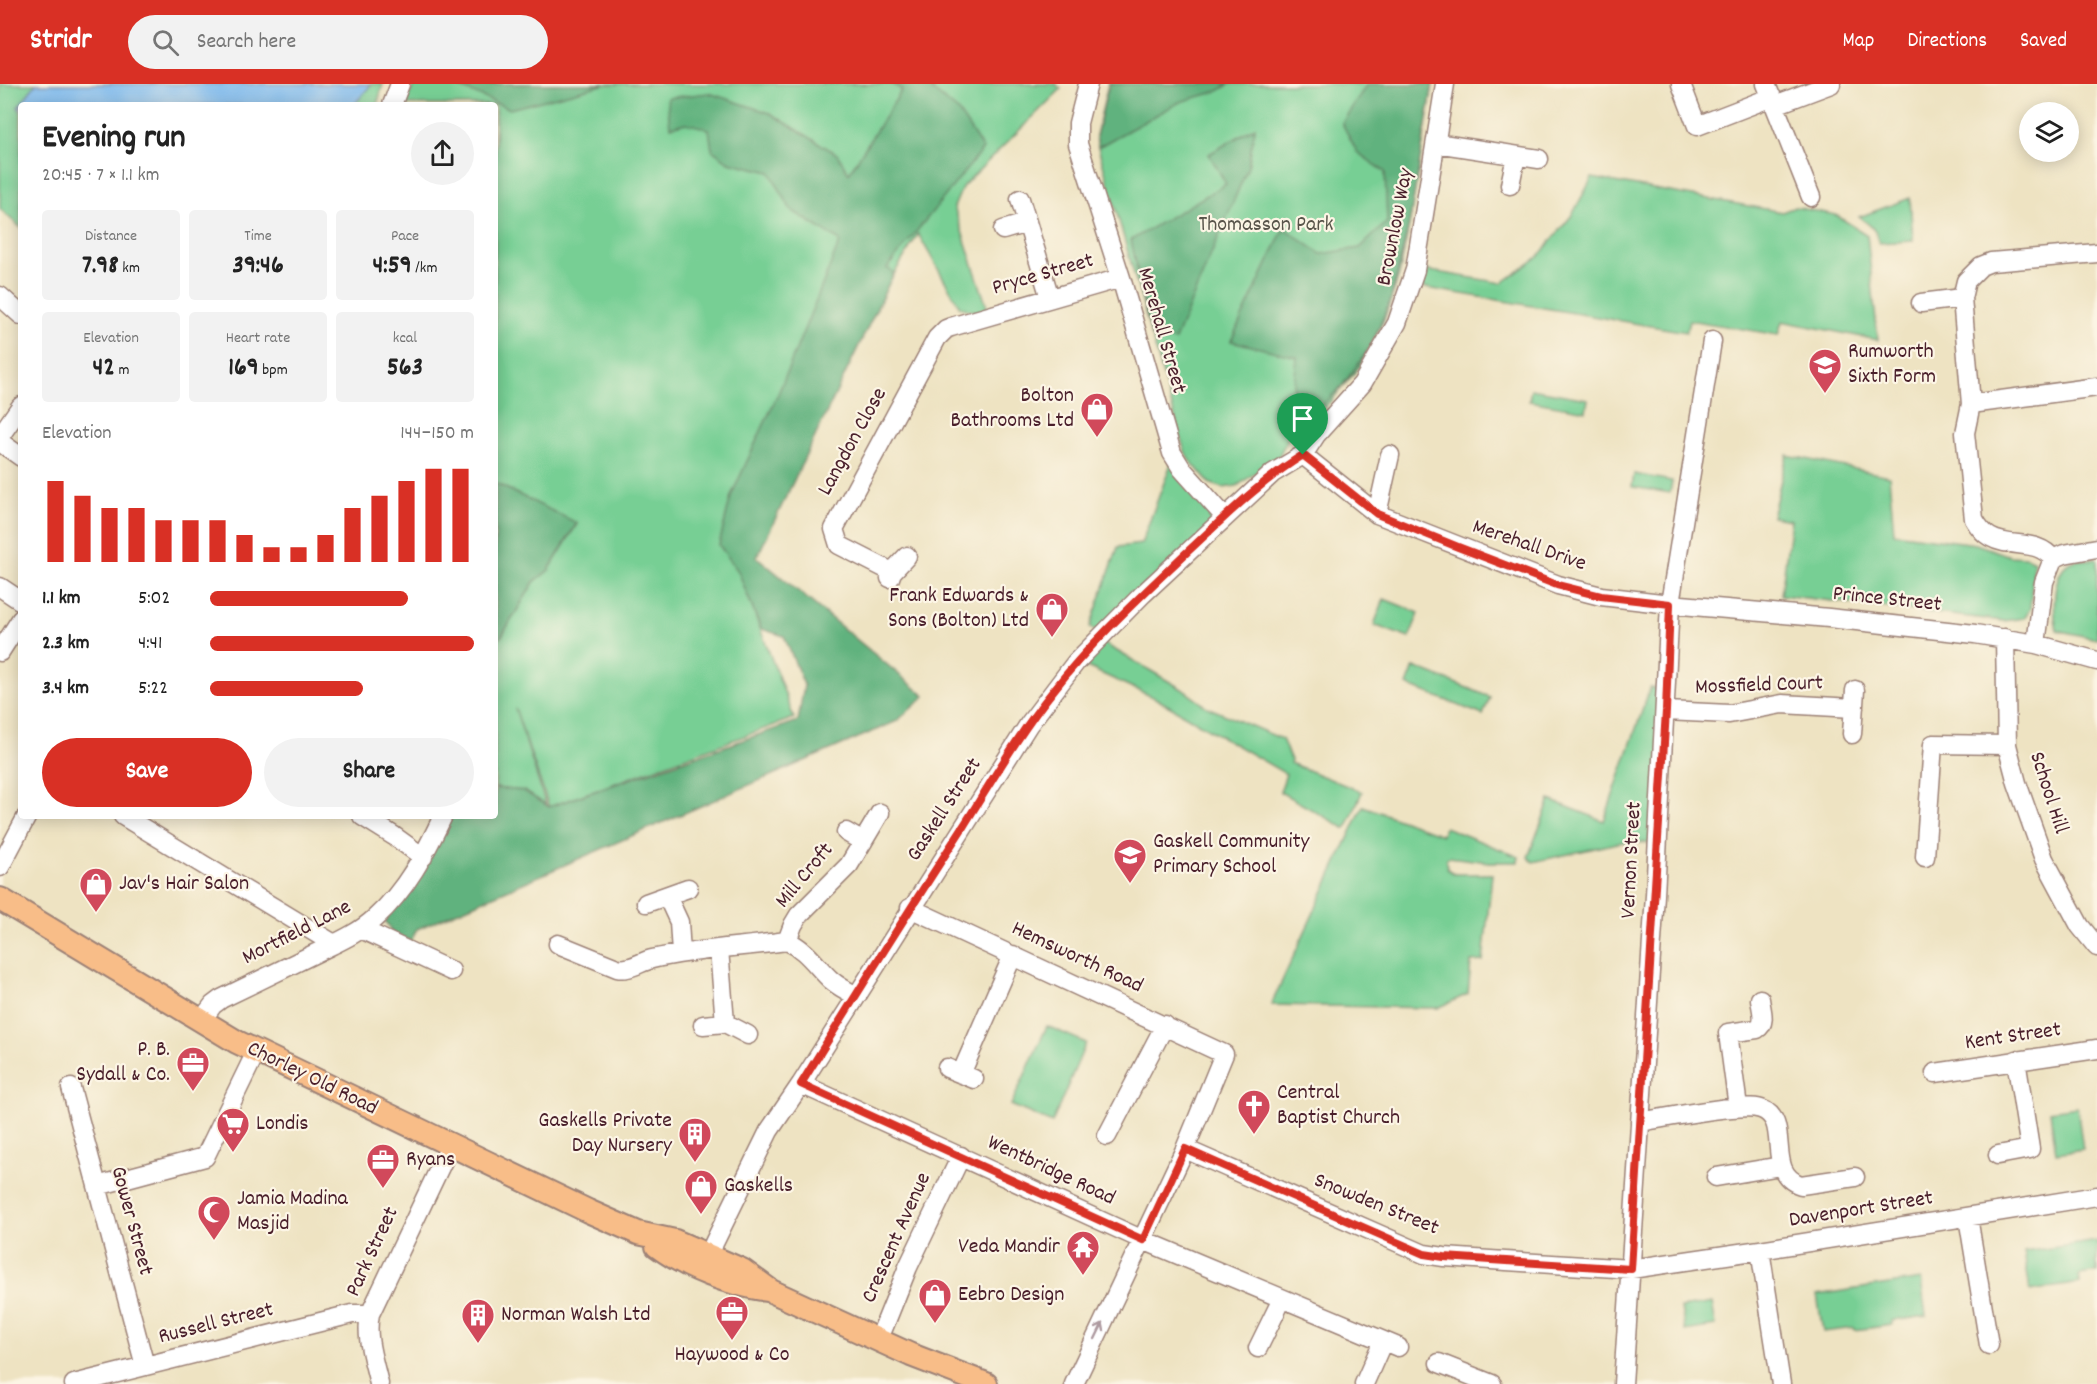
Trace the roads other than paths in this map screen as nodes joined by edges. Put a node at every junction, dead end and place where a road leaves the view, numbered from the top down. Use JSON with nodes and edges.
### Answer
{"nodes":[{"id":1,"x":400,"y":84,"type":"edge"},
{"id":2,"x":1088,"y":84,"type":"edge"},
{"id":3,"x":1445,"y":84,"type":"edge"},
{"id":4,"x":1681,"y":84,"type":"edge"},
{"id":5,"x":1831,"y":84,"type":"edge"},
{"id":6,"x":1771,"y":96,"type":"edge"},
{"id":7,"x":393,"y":102,"type":"edge"},
{"id":8,"x":1436,"y":143,"type":"junction"},
{"id":9,"x":1516,"y":156,"type":"junction"},
{"id":10,"x":1539,"y":159,"type":"dead end"},
{"id":11,"x":1510,"y":185,"type":"dead end"},
{"id":12,"x":1811,"y":197,"type":"dead end"},
{"id":13,"x":1020,"y":199,"type":"dead end"},
{"id":14,"x":1027,"y":223,"type":"junction"},
{"id":15,"x":1003,"y":230,"type":"dead end"},
{"id":16,"x":2097,"y":254,"type":"edge"},
{"id":17,"x":1120,"y":278,"type":"junction"},
{"id":18,"x":0,"y":296,"type":"edge"},
{"id":19,"x":1050,"y":298,"type":"junction"},
{"id":20,"x":1962,"y":298,"type":"junction"},
{"id":21,"x":1921,"y":303,"type":"dead end"},
{"id":22,"x":18,"y":312,"type":"edge"},
{"id":23,"x":968,"y":316,"type":"joint"},
{"id":24,"x":1712,"y":341,"type":"dead end"},
{"id":25,"x":2097,"y":387,"type":"edge"},
{"id":26,"x":1971,"y":404,"type":"junction"},
{"id":27,"x":18,"y":409,"type":"edge"},
{"id":28,"x":0,"y":436,"type":"edge"},
{"id":29,"x":0,"y":442,"type":"edge"},
{"id":30,"x":18,"y":455,"type":"edge"},
{"id":31,"x":1303,"y":455,"type":"junction"},
{"id":32,"x":1390,"y":455,"type":"dead end"},
{"id":33,"x":1377,"y":514,"type":"junction"},
{"id":34,"x":1225,"y":517,"type":"junction"},
{"id":35,"x":2097,"y":548,"type":"edge"},
{"id":36,"x":907,"y":556,"type":"dead end"},
{"id":37,"x":2053,"y":559,"type":"junction"},
{"id":38,"x":0,"y":587,"type":"edge"},
{"id":39,"x":18,"y":600,"type":"edge"},
{"id":40,"x":1670,"y":604,"type":"junction"},
{"id":41,"x":18,"y":624,"type":"edge"},
{"id":42,"x":2005,"y":638,"type":"junction"},
{"id":43,"x":2036,"y":644,"type":"junction"},
{"id":44,"x":0,"y":652,"type":"edge"},
{"id":45,"x":2097,"y":661,"type":"edge"},
{"id":46,"x":1855,"y":690,"type":"dead end"},
{"id":47,"x":1854,"y":708,"type":"junction"},
{"id":48,"x":1666,"y":711,"type":"junction"},
{"id":49,"x":1852,"y":734,"type":"dead end"},
{"id":50,"x":2007,"y":745,"type":"junction"},
{"id":51,"x":880,"y":813,"type":"dead end"},
{"id":52,"x":25,"y":819,"type":"edge"},
{"id":53,"x":128,"y":819,"type":"edge"},
{"id":54,"x":367,"y":819,"type":"edge"},
{"id":55,"x":442,"y":819,"type":"edge"},
{"id":56,"x":846,"y":832,"type":"dead end"},
{"id":57,"x":863,"y":842,"type":"junction"},
{"id":58,"x":423,"y":857,"type":"junction"},
{"id":59,"x":1925,"y":857,"type":"dead end"},
{"id":60,"x":0,"y":867,"type":"edge"},
{"id":61,"x":688,"y":888,"type":"dead end"},
{"id":62,"x":668,"y":896,"type":"junction"},
{"id":63,"x":0,"y":899,"type":"edge"},
{"id":64,"x":646,"y":903,"type":"dead end"},
{"id":65,"x":910,"y":908,"type":"junction"},
{"id":66,"x":361,"y":929,"type":"junction"},
{"id":67,"x":787,"y":941,"type":"junction"},
{"id":68,"x":334,"y":944,"type":"junction"},
{"id":69,"x":558,"y":944,"type":"dead end"},
{"id":70,"x":2097,"y":947,"type":"edge"},
{"id":71,"x":719,"y":949,"type":"junction"},
{"id":72,"x":681,"y":953,"type":"junction"},
{"id":73,"x":1013,"y":955,"type":"junction"},
{"id":74,"x":450,"y":972,"type":"dead end"},
{"id":75,"x":855,"y":995,"type":"junction"},
{"id":76,"x":1760,"y":999,"type":"dead end"},
{"id":77,"x":201,"y":1021,"type":"junction"},
{"id":78,"x":725,"y":1023,"type":"junction"},
{"id":79,"x":704,"y":1025,"type":"dead end"},
{"id":80,"x":1165,"y":1025,"type":"junction"},
{"id":81,"x":748,"y":1035,"type":"dead end"},
{"id":82,"x":2097,"y":1049,"type":"edge"},
{"id":83,"x":256,"y":1052,"type":"junction"},
{"id":84,"x":2016,"y":1060,"type":"junction"},
{"id":85,"x":1935,"y":1072,"type":"dead end"},
{"id":86,"x":961,"y":1074,"type":"dead end"},
{"id":87,"x":801,"y":1084,"type":"junction"},
{"id":88,"x":71,"y":1088,"type":"dead end"},
{"id":89,"x":1738,"y":1107,"type":"junction"},
{"id":90,"x":1640,"y":1122,"type":"junction"},
{"id":91,"x":1109,"y":1125,"type":"dead end"},
{"id":92,"x":450,"y":1146,"type":"junction"},
{"id":93,"x":1185,"y":1149,"type":"junction"},
{"id":94,"x":1998,"y":1155,"type":"dead end"},
{"id":95,"x":961,"y":1156,"type":"junction"},
{"id":96,"x":1781,"y":1166,"type":"junction"},
{"id":97,"x":1716,"y":1177,"type":"dead end"},
{"id":98,"x":1855,"y":1177,"type":"dead end"},
{"id":99,"x":97,"y":1186,"type":"junction"},
{"id":100,"x":2097,"y":1196,"type":"edge"},
{"id":101,"x":1968,"y":1217,"type":"junction"},
{"id":102,"x":638,"y":1233,"type":"junction"},
{"id":103,"x":1143,"y":1240,"type":"junction"},
{"id":104,"x":706,"y":1250,"type":"junction"},
{"id":105,"x":1760,"y":1250,"type":"junction"},
{"id":106,"x":670,"y":1256,"type":"junction"},
{"id":107,"x":1631,"y":1269,"type":"junction"},
{"id":108,"x":722,"y":1279,"type":"junction"},
{"id":109,"x":771,"y":1291,"type":"junction"},
{"id":110,"x":1282,"y":1299,"type":"junction"},
{"id":111,"x":370,"y":1314,"type":"junction"},
{"id":112,"x":879,"y":1339,"type":"junction"},
{"id":113,"x":1989,"y":1345,"type":"dead end"},
{"id":114,"x":1258,"y":1348,"type":"dead end"},
{"id":115,"x":911,"y":1354,"type":"junction"},
{"id":116,"x":1439,"y":1363,"type":"dead end"},
{"id":117,"x":145,"y":1366,"type":"junction"},
{"id":118,"x":1460,"y":1378,"type":"edge"},
{"id":119,"x":74,"y":1384,"type":"edge"},
{"id":120,"x":379,"y":1384,"type":"edge"},
{"id":121,"x":952,"y":1384,"type":"edge"},
{"id":122,"x":986,"y":1384,"type":"edge"},
{"id":123,"x":1074,"y":1384,"type":"edge"},
{"id":124,"x":1364,"y":1384,"type":"edge"},
{"id":125,"x":1492,"y":1384,"type":"edge"},
{"id":126,"x":1623,"y":1384,"type":"edge"},
{"id":127,"x":1781,"y":1384,"type":"edge"}],
"edges":[{"from":1,"to":7,"type":"street"},
{"from":2,"to":17,"type":"street","name":"Merehall Street"},
{"from":3,"to":8,"type":"street","name":"Brownlow Way"},
{"from":4,"to":6,"type":"street"},
{"from":5,"to":6,"type":"street"},
{"from":6,"to":12,"type":"street"},
{"from":8,"to":9,"type":"street"},
{"from":8,"to":31,"type":"street","name":"Brownlow Way"},
{"from":9,"to":10,"type":"street"},
{"from":9,"to":11,"type":"street"},
{"from":13,"to":14,"type":"street"},
{"from":14,"to":15,"type":"street"},
{"from":14,"to":19,"type":"street"},
{"from":16,"to":20,"type":"street"},
{"from":17,"to":19,"type":"street","name":"Pryce Street"},
{"from":17,"to":34,"type":"street","name":"Merehall Street"},
{"from":18,"to":22,"type":"street"},
{"from":19,"to":23,"type":"street","name":"Pryce Street"},
{"from":20,"to":21,"type":"street"},
{"from":20,"to":26,"type":"street"},
{"from":23,"to":36,"type":"street","name":"Langdon Close"},
{"from":24,"to":40,"type":"street","name":"Vernon Street"},
{"from":25,"to":26,"type":"street"},
{"from":26,"to":37,"type":"street"},
{"from":27,"to":28,"type":"street"},
{"from":29,"to":30,"type":"street"},
{"from":31,"to":33,"type":"street","name":"Merehall Drive"},
{"from":31,"to":34,"type":"street","name":"Gaskell Street"},
{"from":32,"to":33,"type":"street"},
{"from":33,"to":40,"type":"street","name":"Merehall Drive"},
{"from":34,"to":65,"type":"street","name":"Gaskell Street"},
{"from":35,"to":37,"type":"street"},
{"from":37,"to":43,"type":"street"},
{"from":38,"to":39,"type":"street"},
{"from":40,"to":42,"type":"street","name":"Prince Street"},
{"from":40,"to":48,"type":"street","name":"Vernon Street"},
{"from":41,"to":44,"type":"street"},
{"from":42,"to":43,"type":"street","name":"Prince Street"},
{"from":42,"to":50,"type":"street","name":"School Hill"},
{"from":43,"to":45,"type":"street","name":"Prince Street"},
{"from":46,"to":47,"type":"street","name":"Mossfield Court"},
{"from":47,"to":48,"type":"street","name":"Mossfield Court"},
{"from":47,"to":49,"type":"street","name":"Mossfield Court"},
{"from":48,"to":90,"type":"street","name":"Vernon Street"},
{"from":50,"to":59,"type":"street"},
{"from":50,"to":70,"type":"street","name":"School Hill"},
{"from":51,"to":57,"type":"street","name":"Mill Croft"},
{"from":52,"to":60,"type":"street"},
{"from":53,"to":68,"type":"street"},
{"from":54,"to":58,"type":"street"},
{"from":55,"to":58,"type":"street","name":"Mortfield Lane"},
{"from":56,"to":57,"type":"street","name":"Mill Croft"},
{"from":57,"to":67,"type":"street","name":"Mill Croft"},
{"from":58,"to":66,"type":"street","name":"Mortfield Lane"},
{"from":61,"to":62,"type":"street"},
{"from":62,"to":64,"type":"street"},
{"from":62,"to":72,"type":"street"},
{"from":63,"to":77,"type":"main road","name":"Chorley Old Road"},
{"from":65,"to":73,"type":"street","name":"Hemsworth Road"},
{"from":65,"to":75,"type":"street","name":"Gaskell Street"},
{"from":66,"to":68,"type":"street","name":"Mortfield Lane"},
{"from":66,"to":74,"type":"street"},
{"from":67,"to":71,"type":"street"},
{"from":67,"to":75,"type":"street"},
{"from":68,"to":77,"type":"street","name":"Mortfield Lane"},
{"from":69,"to":72,"type":"street"},
{"from":71,"to":72,"type":"street"},
{"from":71,"to":78,"type":"street"},
{"from":73,"to":80,"type":"street","name":"Hemsworth Road"},
{"from":73,"to":86,"type":"street"},
{"from":75,"to":87,"type":"street","name":"Gaskell Street"},
{"from":76,"to":89,"type":"street"},
{"from":77,"to":83,"type":"main road","name":"Chorley Old Road"},
{"from":78,"to":79,"type":"street"},
{"from":78,"to":81,"type":"street"},
{"from":80,"to":91,"type":"street"},
{"from":80,"to":93,"type":"street","name":"Hemsworth Road"},
{"from":82,"to":84,"type":"street","name":"Kent Street"},
{"from":83,"to":92,"type":"main road","name":"Chorley Old Road"},
{"from":83,"to":99,"type":"street"},
{"from":84,"to":85,"type":"street","name":"Kent Street"},
{"from":84,"to":94,"type":"street"},
{"from":87,"to":95,"type":"street","name":"Wentbridge Road"},
{"from":87,"to":104,"type":"street","name":"Gaskell Street"},
{"from":88,"to":99,"type":"street","name":"Gower Street"},
{"from":89,"to":90,"type":"street"},
{"from":89,"to":96,"type":"street"},
{"from":90,"to":107,"type":"street","name":"Vernon Street"},
{"from":92,"to":102,"type":"main road","name":"Chorley Old Road"},
{"from":92,"to":111,"type":"street","name":"Park Street"},
{"from":93,"to":103,"type":"street"},
{"from":93,"to":107,"type":"street","name":"Snowden Street"},
{"from":95,"to":103,"type":"street","name":"Wentbridge Road"},
{"from":95,"to":112,"type":"street","name":"Crescent Avenue"},
{"from":96,"to":97,"type":"street"},
{"from":96,"to":98,"type":"street"},
{"from":99,"to":117,"type":"street","name":"Gower Street"},
{"from":100,"to":101,"type":"street","name":"Davenport Street"},
{"from":101,"to":105,"type":"street","name":"Davenport Street"},
{"from":101,"to":113,"type":"street"},
{"from":102,"to":104,"type":"main road","name":"Chorley Old Road"},
{"from":102,"to":106,"type":"main road","name":"Chorley Old Road"},
{"from":103,"to":110,"type":"street","name":"Wentbridge Road"},
{"from":123,"to":103,"type":"street","one_way":true},
{"from":104,"to":106,"type":"street"},
{"from":104,"to":108,"type":"street"},
{"from":104,"to":109,"type":"main road","name":"Chorley Old Road"},
{"from":105,"to":107,"type":"street","name":"Davenport Street"},
{"from":105,"to":127,"type":"street"},
{"from":106,"to":108,"type":"main road","name":"Chorley Old Road"},
{"from":107,"to":126,"type":"street","name":"Vernon Street"},
{"from":108,"to":109,"type":"main road","name":"Chorley Old Road"},
{"from":109,"to":112,"type":"main road","name":"Chorley Old Road"},
{"from":110,"to":114,"type":"street"},
{"from":110,"to":124,"type":"street","name":"Wentbridge Road"},
{"from":111,"to":117,"type":"street","name":"Russell Street"},
{"from":111,"to":120,"type":"street","name":"Park Street"},
{"from":112,"to":115,"type":"main road","name":"Chorley Old Road"},
{"from":115,"to":121,"type":"main road","name":"Chorley Old Road"},
{"from":115,"to":122,"type":"main road","name":"Chorley Old Road"},
{"from":116,"to":118,"type":"street"},
{"from":117,"to":119,"type":"street","name":"Russell Street"},
{"from":118,"to":125,"type":"street"}]}
